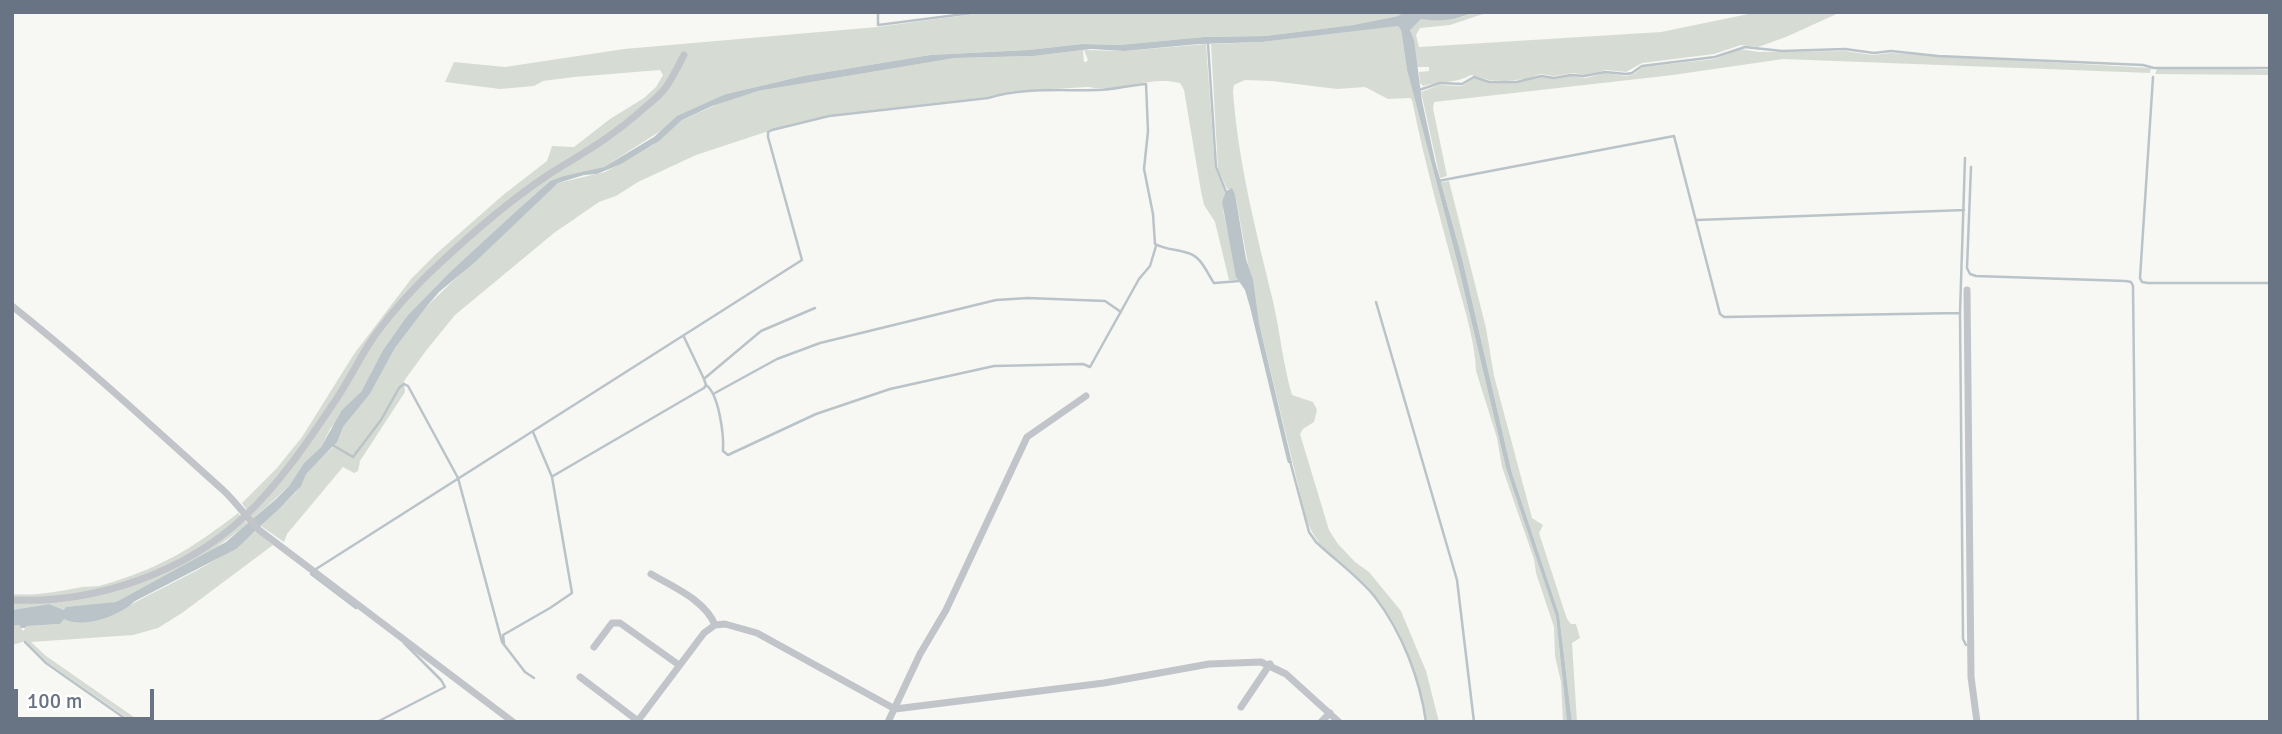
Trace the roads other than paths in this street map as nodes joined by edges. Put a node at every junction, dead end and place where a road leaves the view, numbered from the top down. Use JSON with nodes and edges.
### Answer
{"nodes":[{"id":1,"x":684,"y":55,"type":"dead end"},
{"id":2,"x":1967,"y":290,"type":"dead end"},
{"id":3,"x":12,"y":306,"type":"edge"},
{"id":4,"x":1086,"y":396,"type":"dead end"},
{"id":5,"x":247,"y":519,"type":"junction"},
{"id":6,"x":651,"y":574,"type":"dead end"},
{"id":7,"x":12,"y":600,"type":"edge"},
{"id":8,"x":715,"y":625,"type":"junction"},
{"id":9,"x":594,"y":647,"type":"dead end"},
{"id":10,"x":1270,"y":664,"type":"junction"},
{"id":11,"x":679,"y":666,"type":"junction"},
{"id":12,"x":580,"y":677,"type":"dead end"},
{"id":13,"x":1241,"y":707,"type":"dead end"},
{"id":14,"x":895,"y":709,"type":"junction"},
{"id":15,"x":1330,"y":713,"type":"junction"},
{"id":16,"x":638,"y":721,"type":"edge"},
{"id":17,"x":513,"y":722,"type":"edge"},
{"id":18,"x":888,"y":722,"type":"edge"},
{"id":19,"x":1321,"y":722,"type":"edge"},
{"id":20,"x":1339,"y":722,"type":"edge"},
{"id":21,"x":1977,"y":722,"type":"edge"}],
"edges":[{"from":1,"to":5,"type":"street"},
{"from":2,"to":21,"type":"street"},
{"from":3,"to":5,"type":"street"},
{"from":4,"to":14,"type":"street"},
{"from":5,"to":7,"type":"street"},
{"from":5,"to":17,"type":"street"},
{"from":6,"to":8,"type":"street"},
{"from":8,"to":11,"type":"street"},
{"from":8,"to":14,"type":"street"},
{"from":9,"to":11,"type":"street"},
{"from":10,"to":13,"type":"street"},
{"from":10,"to":14,"type":"street"},
{"from":10,"to":15,"type":"street"},
{"from":11,"to":16,"type":"street"},
{"from":12,"to":16,"type":"street"},
{"from":14,"to":18,"type":"street"},
{"from":15,"to":19,"type":"street"},
{"from":15,"to":20,"type":"street"}]}
